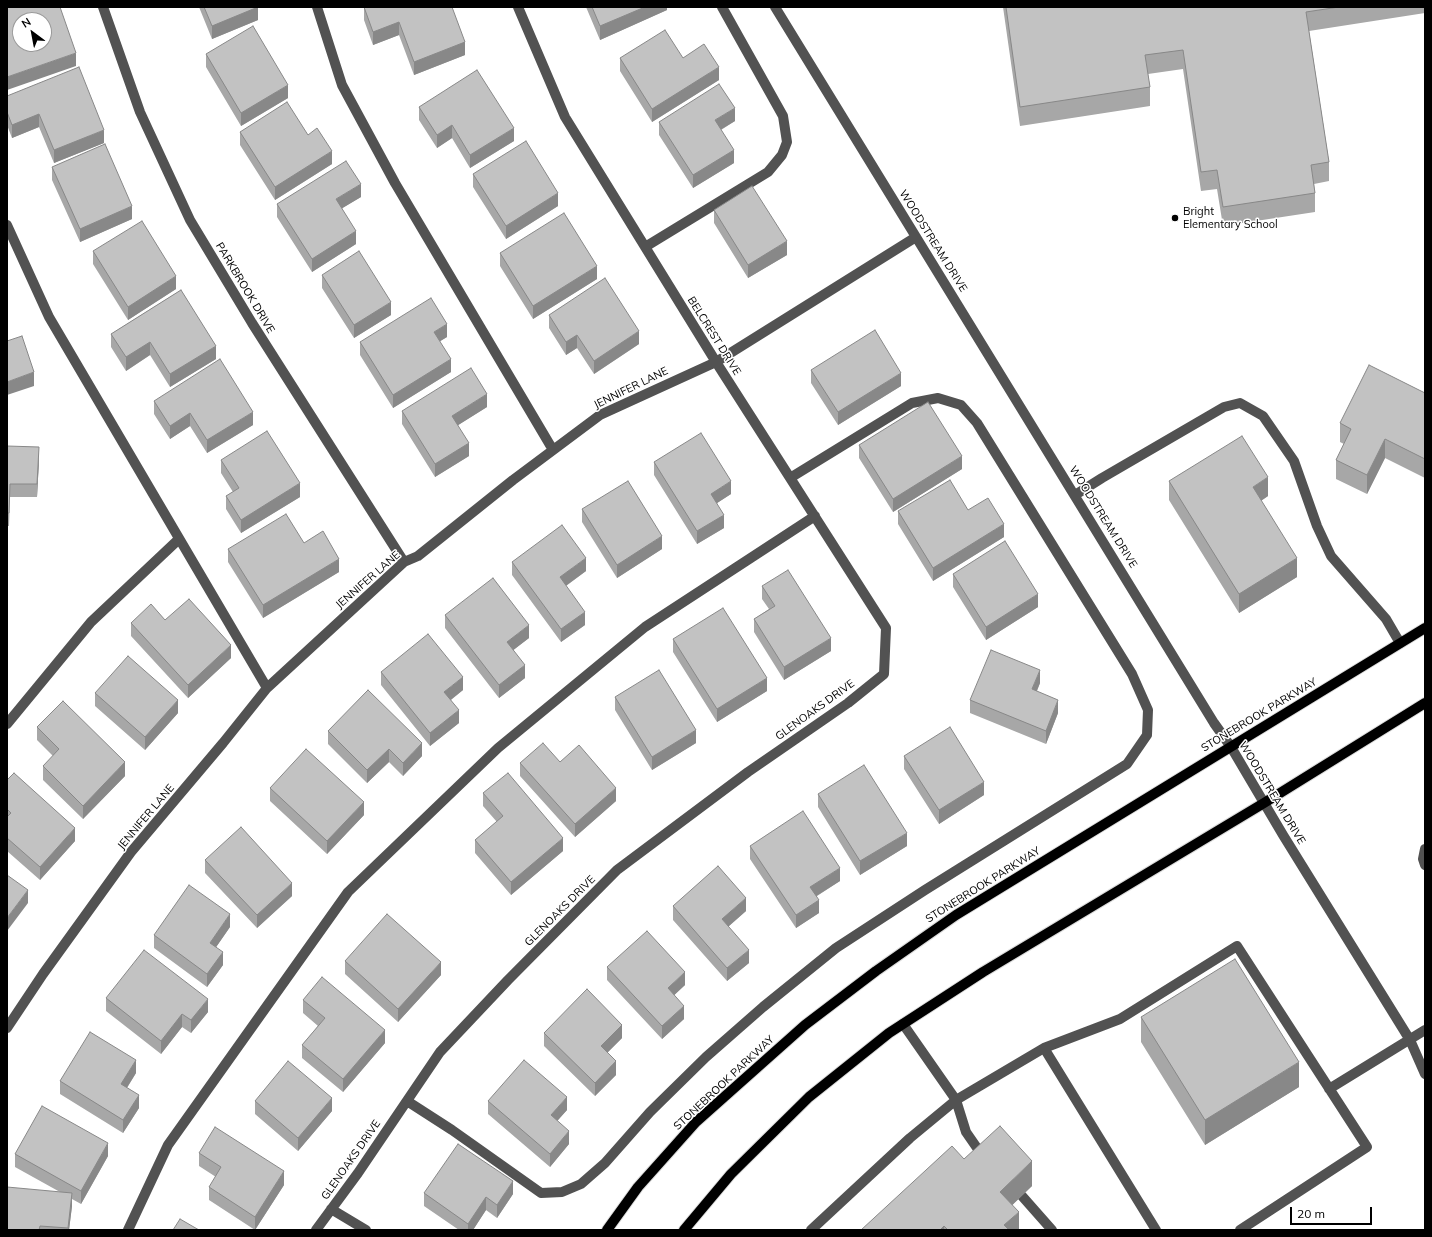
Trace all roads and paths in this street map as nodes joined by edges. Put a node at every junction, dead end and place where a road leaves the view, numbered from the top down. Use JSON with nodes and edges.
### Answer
{"nodes":[{"id":1,"x":103,"y":7,"type":"edge"},
{"id":2,"x":317,"y":7,"type":"edge"},
{"id":3,"x":518,"y":7,"type":"edge"},
{"id":4,"x":722,"y":7,"type":"edge"},
{"id":5,"x":775,"y":7,"type":"edge"},
{"id":6,"x":7,"y":225,"type":"edge"},
{"id":7,"x":916,"y":237,"type":"junction"},
{"id":8,"x":646,"y":247,"type":"junction"},
{"id":9,"x":716,"y":362,"type":"junction"},
{"id":10,"x":553,"y":450,"type":"junction"},
{"id":11,"x":790,"y":478,"type":"junction"},
{"id":12,"x":1075,"y":495,"type":"junction"},
{"id":13,"x":815,"y":516,"type":"junction"},
{"id":14,"x":179,"y":539,"type":"junction"},
{"id":15,"x":404,"y":562,"type":"junction"},
{"id":16,"x":1425,"y":628,"type":"edge"},
{"id":17,"x":1400,"y":643,"type":"junction"},
{"id":18,"x":884,"y":674,"type":"joint"},
{"id":19,"x":267,"y":688,"type":"junction"},
{"id":20,"x":1425,"y":703,"type":"edge"},
{"id":21,"x":7,"y":724,"type":"edge"},
{"id":22,"x":1231,"y":747,"type":"junction"},
{"id":23,"x":1264,"y":803,"type":"junction"},
{"id":24,"x":1425,"y":849,"type":"edge"},
{"id":25,"x":1425,"y":865,"type":"edge"},
{"id":26,"x":903,"y":1024,"type":"junction"},
{"id":27,"x":7,"y":1028,"type":"edge"},
{"id":28,"x":1425,"y":1030,"type":"edge"},
{"id":29,"x":1410,"y":1040,"type":"junction"},
{"id":30,"x":1044,"y":1048,"type":"junction"},
{"id":31,"x":1425,"y":1074,"type":"edge"},
{"id":32,"x":1329,"y":1089,"type":"junction"},
{"id":33,"x":956,"y":1100,"type":"junction"},
{"id":34,"x":407,"y":1101,"type":"junction"},
{"id":35,"x":987,"y":1163,"type":"edge"},
{"id":36,"x":1022,"y":1196,"type":"edge"},
{"id":37,"x":331,"y":1209,"type":"junction"},
{"id":38,"x":128,"y":1230,"type":"edge"},
{"id":39,"x":316,"y":1230,"type":"edge"},
{"id":40,"x":366,"y":1230,"type":"edge"},
{"id":41,"x":607,"y":1230,"type":"edge"},
{"id":42,"x":684,"y":1230,"type":"edge"},
{"id":43,"x":811,"y":1230,"type":"edge"},
{"id":44,"x":1052,"y":1230,"type":"edge"},
{"id":45,"x":1156,"y":1230,"type":"edge"},
{"id":46,"x":1240,"y":1230,"type":"edge"}],
"edges":[{"from":1,"to":15,"type":"street","name":"PARKBROOK DRIVE"},
{"from":2,"to":10,"type":"street"},
{"from":3,"to":8,"type":"street","name":"BELCREST DRIVE"},
{"from":4,"to":8,"type":"street"},
{"from":5,"to":7,"type":"street","name":"WOODSTREAM DRIVE"},
{"from":6,"to":14,"type":"street"},
{"from":7,"to":9,"type":"street","name":"JENNIFER LANE"},
{"from":7,"to":12,"type":"street","name":"WOODSTREAM DRIVE"},
{"from":8,"to":9,"type":"street","name":"BELCREST DRIVE"},
{"from":9,"to":10,"type":"street","name":"JENNIFER LANE"},
{"from":9,"to":11,"type":"street","name":"BELCREST DRIVE"},
{"from":10,"to":15,"type":"street","name":"JENNIFER LANE"},
{"from":11,"to":13,"type":"street","name":"BELCREST DRIVE"},
{"from":11,"to":34,"type":"street"},
{"from":12,"to":17,"type":"street"},
{"from":12,"to":22,"type":"street","name":"WOODSTREAM DRIVE"},
{"from":13,"to":18,"type":"street","name":"BELCREST DRIVE"},
{"from":13,"to":38,"type":"street"},
{"from":14,"to":19,"type":"street"},
{"from":14,"to":21,"type":"street"},
{"from":15,"to":19,"type":"street","name":"JENNIFER LANE"},
{"from":16,"to":17,"type":"main road","name":"STONEBROOK PARKWAY"},
{"from":17,"to":22,"type":"main road","name":"STONEBROOK PARKWAY"},
{"from":18,"to":34,"type":"street","name":"GLENOAKS DRIVE"},
{"from":19,"to":27,"type":"street","name":"JENNIFER LANE"},
{"from":20,"to":23,"type":"main road"},
{"from":22,"to":23,"type":"street","name":"WOODSTREAM DRIVE"},
{"from":22,"to":41,"type":"main road","name":"STONEBROOK PARKWAY"},
{"from":23,"to":26,"type":"main road"},
{"from":23,"to":29,"type":"street","name":"WOODSTREAM DRIVE"},
{"from":24,"to":25,"type":"street"},
{"from":26,"to":33,"type":"street"},
{"from":26,"to":42,"type":"main road"},
{"from":28,"to":29,"type":"street"},
{"from":29,"to":31,"type":"street","name":"WOODSTREAM DRIVE"},
{"from":29,"to":32,"type":"street"},
{"from":30,"to":32,"type":"street"},
{"from":30,"to":33,"type":"street"},
{"from":30,"to":45,"type":"street"},
{"from":32,"to":46,"type":"street"},
{"from":33,"to":35,"type":"street"},
{"from":33,"to":43,"type":"street"},
{"from":34,"to":37,"type":"street","name":"GLENOAKS DRIVE"},
{"from":36,"to":44,"type":"street"},
{"from":37,"to":39,"type":"street","name":"GLENOAKS DRIVE"},
{"from":37,"to":40,"type":"street"}]}
